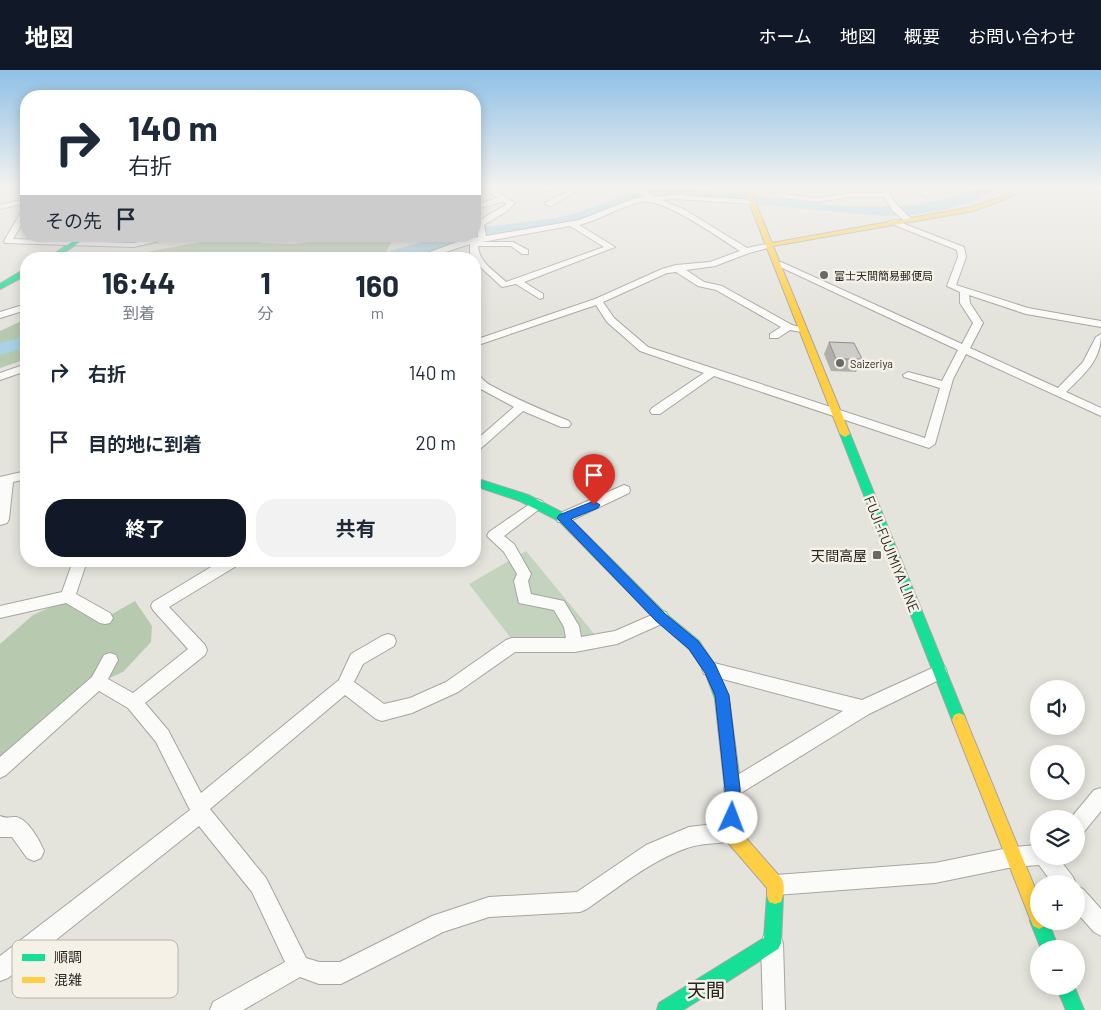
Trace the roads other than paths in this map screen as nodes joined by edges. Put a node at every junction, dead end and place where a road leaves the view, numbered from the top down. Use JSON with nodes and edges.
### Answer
{"nodes":[{"id":1,"x":11,"y":231,"type":"edge"},
{"id":2,"x":532,"y":231,"type":"edge"},
{"id":3,"x":568,"y":231,"type":"edge"},
{"id":4,"x":583,"y":231,"type":"edge"},
{"id":5,"x":713,"y":231,"type":"edge"},
{"id":6,"x":763,"y":231,"type":"edge"},
{"id":7,"x":854,"y":231,"type":"edge"},
{"id":8,"x":916,"y":231,"type":"edge"},
{"id":9,"x":562,"y":235,"type":"dead end"},
{"id":10,"x":481,"y":237,"type":"edge"},
{"id":11,"x":481,"y":238,"type":"edge"},
{"id":12,"x":4,"y":241,"type":"edge"},
{"id":13,"x":20,"y":241,"type":"edge"},
{"id":14,"x":40,"y":242,"type":"edge"},
{"id":15,"x":148,"y":242,"type":"edge"},
{"id":16,"x":464,"y":242,"type":"edge"},
{"id":17,"x":75,"y":243,"type":"junction"},
{"id":18,"x":769,"y":245,"type":"junction"},
{"id":19,"x":746,"y":251,"type":"junction"},
{"id":20,"x":60,"y":252,"type":"edge"},
{"id":21,"x":435,"y":252,"type":"edge"},
{"id":22,"x":525,"y":252,"type":"dead end"},
{"id":23,"x":481,"y":264,"type":"edge"},
{"id":24,"x":778,"y":264,"type":"junction"},
{"id":25,"x":676,"y":268,"type":"junction"},
{"id":26,"x":20,"y":275,"type":"edge"},
{"id":27,"x":516,"y":281,"type":"junction"},
{"id":28,"x":0,"y":287,"type":"edge"},
{"id":29,"x":964,"y":291,"type":"junction"},
{"id":30,"x":540,"y":296,"type":"dead end"},
{"id":31,"x":598,"y":301,"type":"junction"},
{"id":32,"x":20,"y":309,"type":"edge"},
{"id":33,"x":0,"y":315,"type":"edge"},
{"id":34,"x":1101,"y":324,"type":"edge"},
{"id":35,"x":789,"y":327,"type":"junction"},
{"id":36,"x":804,"y":331,"type":"junction"},
{"id":37,"x":774,"y":336,"type":"dead end"},
{"id":38,"x":1101,"y":337,"type":"edge"},
{"id":39,"x":481,"y":341,"type":"edge"},
{"id":40,"x":964,"y":349,"type":"junction"},
{"id":41,"x":20,"y":369,"type":"edge"},
{"id":42,"x":712,"y":372,"type":"junction"},
{"id":43,"x":908,"y":375,"type":"dead end"},
{"id":44,"x":0,"y":377,"type":"edge"},
{"id":45,"x":481,"y":386,"type":"edge"},
{"id":46,"x":946,"y":386,"type":"junction"},
{"id":47,"x":1059,"y":393,"type":"junction"},
{"id":48,"x":522,"y":406,"type":"junction"},
{"id":49,"x":656,"y":412,"type":"dead end"},
{"id":50,"x":1101,"y":412,"type":"edge"},
{"id":51,"x":837,"y":415,"type":"junction"},
{"id":52,"x":565,"y":424,"type":"dead end"},
{"id":53,"x":481,"y":442,"type":"edge"},
{"id":54,"x":20,"y":476,"type":"edge"},
{"id":55,"x":4,"y":480,"type":"edge"},
{"id":56,"x":481,"y":484,"type":"edge"},
{"id":57,"x":624,"y":490,"type":"dead end"},
{"id":58,"x":537,"y":504,"type":"junction"},
{"id":59,"x":563,"y":518,"type":"junction"},
{"id":60,"x":0,"y":520,"type":"edge"},
{"id":61,"x":78,"y":567,"type":"edge"},
{"id":62,"x":223,"y":567,"type":"edge"},
{"id":63,"x":68,"y":597,"type":"junction"},
{"id":64,"x":0,"y":612,"type":"edge"},
{"id":65,"x":660,"y":617,"type":"junction"},
{"id":66,"x":105,"y":618,"type":"dead end"},
{"id":67,"x":388,"y":641,"type":"dead end"},
{"id":68,"x":575,"y":645,"type":"junction"},
{"id":69,"x":110,"y":660,"type":"dead end"},
{"id":70,"x":710,"y":669,"type":"junction"},
{"id":71,"x":939,"y":672,"type":"junction"},
{"id":72,"x":98,"y":682,"type":"junction"},
{"id":73,"x":345,"y":685,"type":"junction"},
{"id":74,"x":134,"y":702,"type":"junction"},
{"id":75,"x":863,"y":708,"type":"junction"},
{"id":76,"x":0,"y":769,"type":"edge"},
{"id":77,"x":733,"y":789,"type":"junction"},
{"id":78,"x":1101,"y":797,"type":"edge"},
{"id":79,"x":200,"y":810,"type":"junction"},
{"id":80,"x":1085,"y":816,"type":"edge"},
{"id":81,"x":0,"y":826,"type":"edge"},
{"id":82,"x":730,"y":832,"type":"junction"},
{"id":83,"x":34,"y":851,"type":"dead end"},
{"id":84,"x":1030,"y":856,"type":"edge"},
{"id":85,"x":1013,"y":857,"type":"junction"},
{"id":86,"x":1051,"y":865,"type":"edge"},
{"id":87,"x":1059,"y":875,"type":"edge"},
{"id":88,"x":776,"y":885,"type":"junction"},
{"id":89,"x":1030,"y":899,"type":"edge"},
{"id":90,"x":1085,"y":907,"type":"edge"},
{"id":91,"x":1101,"y":926,"type":"edge"},
{"id":92,"x":38,"y":940,"type":"edge"},
{"id":93,"x":772,"y":943,"type":"junction"},
{"id":94,"x":12,"y":960,"type":"edge"},
{"id":95,"x":299,"y":966,"type":"junction"},
{"id":96,"x":0,"y":970,"type":"edge"},
{"id":97,"x":1068,"y":995,"type":"edge"},
{"id":98,"x":221,"y":1010,"type":"edge"},
{"id":99,"x":666,"y":1010,"type":"edge"},
{"id":100,"x":774,"y":1010,"type":"edge"},
{"id":101,"x":1074,"y":1010,"type":"edge"}],
"edges":[{"from":1,"to":12,"type":"street"},
{"from":2,"to":10,"type":"street"},
{"from":3,"to":9,"type":"street"},
{"from":4,"to":27,"type":"street"},
{"from":5,"to":19,"type":"street"},
{"from":6,"to":18,"type":"street","name":"FUJI-FUJIMIYA LINE"},
{"from":7,"to":18,"type":"street"},
{"from":8,"to":29,"type":"street"},
{"from":11,"to":22,"type":"street"},
{"from":12,"to":13,"type":"street"},
{"from":14,"to":17,"type":"street"},
{"from":15,"to":17,"type":"street"},
{"from":16,"to":21,"type":"street"},
{"from":17,"to":20,"type":"street"},
{"from":18,"to":19,"type":"street"},
{"from":18,"to":24,"type":"street","name":"FUJI-FUJIMIYA LINE"},
{"from":19,"to":25,"type":"street"},
{"from":23,"to":27,"type":"street"},
{"from":24,"to":36,"type":"street","name":"FUJI-FUJIMIYA LINE"},
{"from":24,"to":40,"type":"street"},
{"from":25,"to":31,"type":"street"},
{"from":25,"to":35,"type":"street"},
{"from":26,"to":28,"type":"street"},
{"from":27,"to":30,"type":"street"},
{"from":29,"to":34,"type":"street"},
{"from":29,"to":40,"type":"street"},
{"from":31,"to":39,"type":"street"},
{"from":31,"to":42,"type":"street"},
{"from":32,"to":33,"type":"street"},
{"from":35,"to":36,"type":"street"},
{"from":35,"to":37,"type":"street"},
{"from":36,"to":51,"type":"street","name":"FUJI-FUJIMIYA LINE"},
{"from":38,"to":47,"type":"street"},
{"from":40,"to":46,"type":"street"},
{"from":40,"to":47,"type":"street"},
{"from":41,"to":44,"type":"street"},
{"from":42,"to":49,"type":"street"},
{"from":42,"to":51,"type":"street"},
{"from":43,"to":46,"type":"street"},
{"from":45,"to":48,"type":"street"},
{"from":46,"to":51,"type":"street"},
{"from":47,"to":50,"type":"street"},
{"from":48,"to":52,"type":"street"},
{"from":48,"to":53,"type":"street"},
{"from":51,"to":71,"type":"street","name":"FUJI-FUJIMIYA LINE"},
{"from":54,"to":55,"type":"street"},
{"from":55,"to":60,"type":"street"},
{"from":56,"to":58,"type":"street"},
{"from":57,"to":59,"type":"street"},
{"from":58,"to":59,"type":"street"},
{"from":58,"to":68,"type":"street"},
{"from":59,"to":65,"type":"street"},
{"from":61,"to":63,"type":"street"},
{"from":62,"to":74,"type":"street"},
{"from":63,"to":64,"type":"street"},
{"from":63,"to":66,"type":"street"},
{"from":65,"to":68,"type":"street"},
{"from":65,"to":70,"type":"street"},
{"from":67,"to":73,"type":"street"},
{"from":68,"to":73,"type":"street"},
{"from":69,"to":72,"type":"street"},
{"from":70,"to":75,"type":"street"},
{"from":70,"to":77,"type":"street"},
{"from":71,"to":75,"type":"street"},
{"from":71,"to":85,"type":"street","name":"FUJI-FUJIMIYA LINE"},
{"from":72,"to":74,"type":"street"},
{"from":72,"to":76,"type":"street"},
{"from":73,"to":79,"type":"street"},
{"from":74,"to":79,"type":"street"},
{"from":75,"to":77,"type":"street"},
{"from":77,"to":82,"type":"street"},
{"from":78,"to":80,"type":"street"},
{"from":79,"to":92,"type":"street"},
{"from":79,"to":95,"type":"street"},
{"from":81,"to":83,"type":"street"},
{"from":82,"to":88,"type":"street"},
{"from":82,"to":95,"type":"street"},
{"from":84,"to":85,"type":"street"},
{"from":85,"to":88,"type":"street"},
{"from":85,"to":89,"type":"street","name":"FUJI-FUJIMIYA LINE"},
{"from":86,"to":87,"type":"street"},
{"from":88,"to":93,"type":"street"},
{"from":90,"to":91,"type":"street"},
{"from":93,"to":99,"type":"street"},
{"from":93,"to":100,"type":"street"},
{"from":94,"to":96,"type":"street"},
{"from":95,"to":98,"type":"street"},
{"from":97,"to":101,"type":"street"}]}
